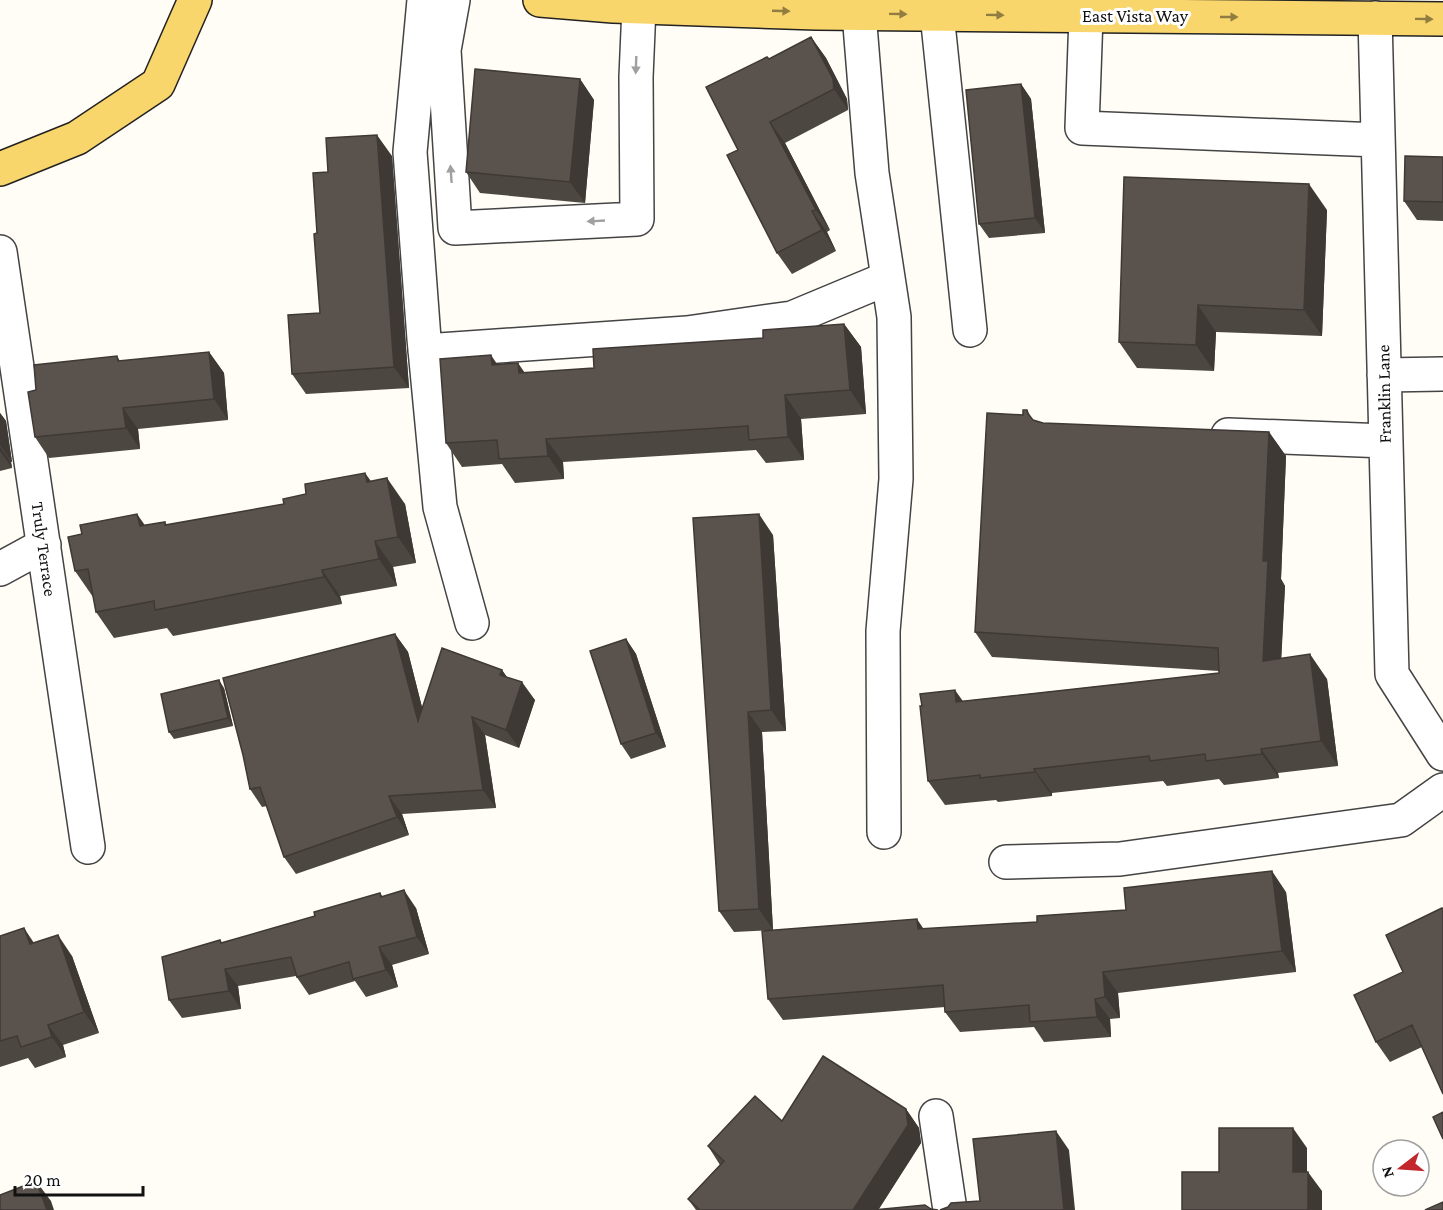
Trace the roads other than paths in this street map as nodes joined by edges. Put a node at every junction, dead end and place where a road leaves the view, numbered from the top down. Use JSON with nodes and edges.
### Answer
{"nodes":[{"id":1,"x":195,"y":0,"type":"edge"},
{"id":2,"x":424,"y":0,"type":"edge"},
{"id":3,"x":453,"y":0,"type":"edge"},
{"id":4,"x":540,"y":0,"type":"edge"},
{"id":5,"x":639,"y":7,"type":"junction"},
{"id":6,"x":1092,"y":8,"type":"edge"},
{"id":7,"x":859,"y":13,"type":"junction"},
{"id":8,"x":937,"y":14,"type":"junction"},
{"id":9,"x":1375,"y":18,"type":"junction"},
{"id":10,"x":1443,"y":19,"type":"edge"},
{"id":11,"x":1378,"y":140,"type":"junction"},
{"id":12,"x":0,"y":169,"type":"edge"},
{"id":13,"x":0,"y":252,"type":"edge"},
{"id":14,"x":888,"y":278,"type":"junction"},
{"id":15,"x":970,"y":330,"type":"dead end"},
{"id":16,"x":425,"y":351,"type":"junction"},
{"id":17,"x":1443,"y":374,"type":"edge"},
{"id":18,"x":1384,"y":375,"type":"junction"},
{"id":19,"x":1200,"y":434,"type":"edge"},
{"id":20,"x":1386,"y":441,"type":"junction"},
{"id":21,"x":44,"y":544,"type":"junction"},
{"id":22,"x":0,"y":569,"type":"edge"},
{"id":23,"x":472,"y":623,"type":"dead end"},
{"id":24,"x":1443,"y":754,"type":"edge"},
{"id":25,"x":1443,"y":790,"type":"edge"},
{"id":26,"x":884,"y":832,"type":"dead end"},
{"id":27,"x":88,"y":846,"type":"dead end"},
{"id":28,"x":1006,"y":862,"type":"dead end"},
{"id":29,"x":936,"y":1116,"type":"dead end"},
{"id":30,"x":950,"y":1210,"type":"edge"}],
"edges":[{"from":1,"to":12,"type":"main road"},
{"from":2,"to":16,"type":"street"},
{"from":5,"to":3,"type":"street","one_way":true},
{"from":4,"to":5,"type":"main road","name":"East Vista Way"},
{"from":5,"to":7,"type":"main road","name":"East Vista Way","one_way":true},
{"from":8,"to":6,"type":"main road","name":"East Vista Way","one_way":true},
{"from":6,"to":9,"type":"main road","name":"East Vista Way","one_way":true},
{"from":6,"to":11,"type":"street"},
{"from":7,"to":8,"type":"main road","name":"East Vista Way","one_way":true},
{"from":7,"to":14,"type":"street"},
{"from":8,"to":15,"type":"street"},
{"from":9,"to":10,"type":"main road","name":"East Vista Way","one_way":true},
{"from":9,"to":11,"type":"street","name":"Franklin Lane"},
{"from":11,"to":18,"type":"street","name":"Franklin Lane"},
{"from":13,"to":21,"type":"street","name":"Truly Terrace"},
{"from":14,"to":16,"type":"street"},
{"from":14,"to":26,"type":"street"},
{"from":16,"to":23,"type":"street"},
{"from":17,"to":18,"type":"street"},
{"from":18,"to":20,"type":"street","name":"Franklin Lane"},
{"from":19,"to":20,"type":"street"},
{"from":20,"to":24,"type":"street","name":"Franklin Lane"},
{"from":21,"to":22,"type":"street"},
{"from":21,"to":27,"type":"street","name":"Truly Terrace"},
{"from":25,"to":28,"type":"street"},
{"from":29,"to":30,"type":"street"}]}
